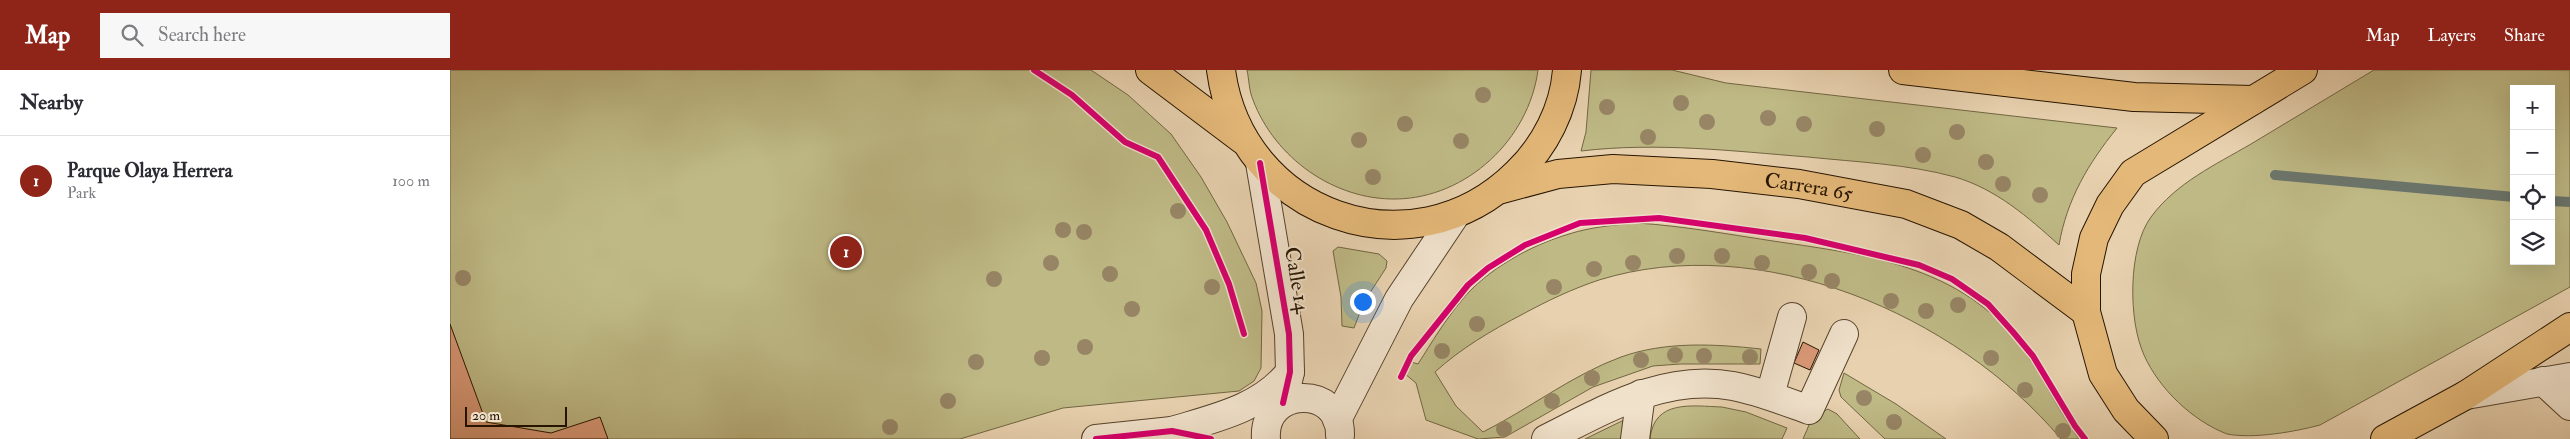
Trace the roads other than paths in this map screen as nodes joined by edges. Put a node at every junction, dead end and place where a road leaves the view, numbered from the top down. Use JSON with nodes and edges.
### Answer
{"nodes":[{"id":1,"x":1150,"y":70,"type":"edge"},
{"id":2,"x":1221,"y":70,"type":"edge"},
{"id":3,"x":1567,"y":70,"type":"edge"},
{"id":4,"x":1903,"y":70,"type":"edge"},
{"id":5,"x":2303,"y":70,"type":"edge"},
{"id":6,"x":2253,"y":100,"type":"junction"},
{"id":7,"x":1243,"y":140,"type":"junction"},
{"id":8,"x":1260,"y":163,"type":"junction"},
{"id":9,"x":1502,"y":188,"type":"junction"},
{"id":10,"x":1456,"y":214,"type":"junction"},
{"id":11,"x":2086,"y":312,"type":"junction"},
{"id":12,"x":1792,"y":316,"type":"dead end"},
{"id":13,"x":2570,"y":327,"type":"edge"},
{"id":14,"x":1844,"y":334,"type":"dead end"},
{"id":15,"x":1290,"y":372,"type":"junction"},
{"id":16,"x":2570,"y":377,"type":"edge"},
{"id":17,"x":2542,"y":381,"type":"junction"},
{"id":18,"x":1642,"y":394,"type":"junction"},
{"id":19,"x":1770,"y":395,"type":"junction"},
{"id":20,"x":2466,"y":395,"type":"junction"},
{"id":21,"x":1283,"y":403,"type":"junction"},
{"id":22,"x":2570,"y":406,"type":"edge"},
{"id":23,"x":1339,"y":430,"type":"edge"},
{"id":24,"x":1178,"y":435,"type":"edge"},
{"id":25,"x":1133,"y":436,"type":"edge"},
{"id":26,"x":1096,"y":439,"type":"edge"},
{"id":27,"x":1211,"y":439,"type":"edge"},
{"id":28,"x":1266,"y":439,"type":"edge"},
{"id":29,"x":1546,"y":439,"type":"edge"},
{"id":30,"x":1635,"y":439,"type":"edge"},
{"id":31,"x":2154,"y":439,"type":"edge"},
{"id":32,"x":2385,"y":439,"type":"edge"}],
"edges":[{"from":1,"to":7,"type":"main road"},
{"from":2,"to":7,"type":"main road"},
{"from":3,"to":9,"type":"main road"},
{"from":4,"to":6,"type":"main road"},
{"from":5,"to":6,"type":"main road"},
{"from":6,"to":11,"type":"main road"},
{"from":7,"to":8,"type":"main road"},
{"from":8,"to":10,"type":"main road"},
{"from":8,"to":15,"type":"street","name":"Calle 14"},
{"from":9,"to":10,"type":"main road"},
{"from":9,"to":11,"type":"main road","name":"Carrera 65"},
{"from":10,"to":23,"type":"street"},
{"from":11,"to":31,"type":"main road"},
{"from":12,"to":19,"type":"street"},
{"from":13,"to":20,"type":"main road"},
{"from":14,"to":19,"type":"street"},
{"from":15,"to":21,"type":"street","name":"Calle 14"},
{"from":15,"to":24,"type":"street"},
{"from":16,"to":17,"type":"street"},
{"from":17,"to":20,"type":"street"},
{"from":17,"to":22,"type":"street"},
{"from":18,"to":19,"type":"street"},
{"from":18,"to":29,"type":"street"},
{"from":18,"to":30,"type":"street"},
{"from":20,"to":32,"type":"main road"},
{"from":21,"to":23,"type":"street"},
{"from":21,"to":28,"type":"street"},
{"from":24,"to":25,"type":"street"},
{"from":24,"to":27,"type":"street"},
{"from":25,"to":26,"type":"street"}]}
